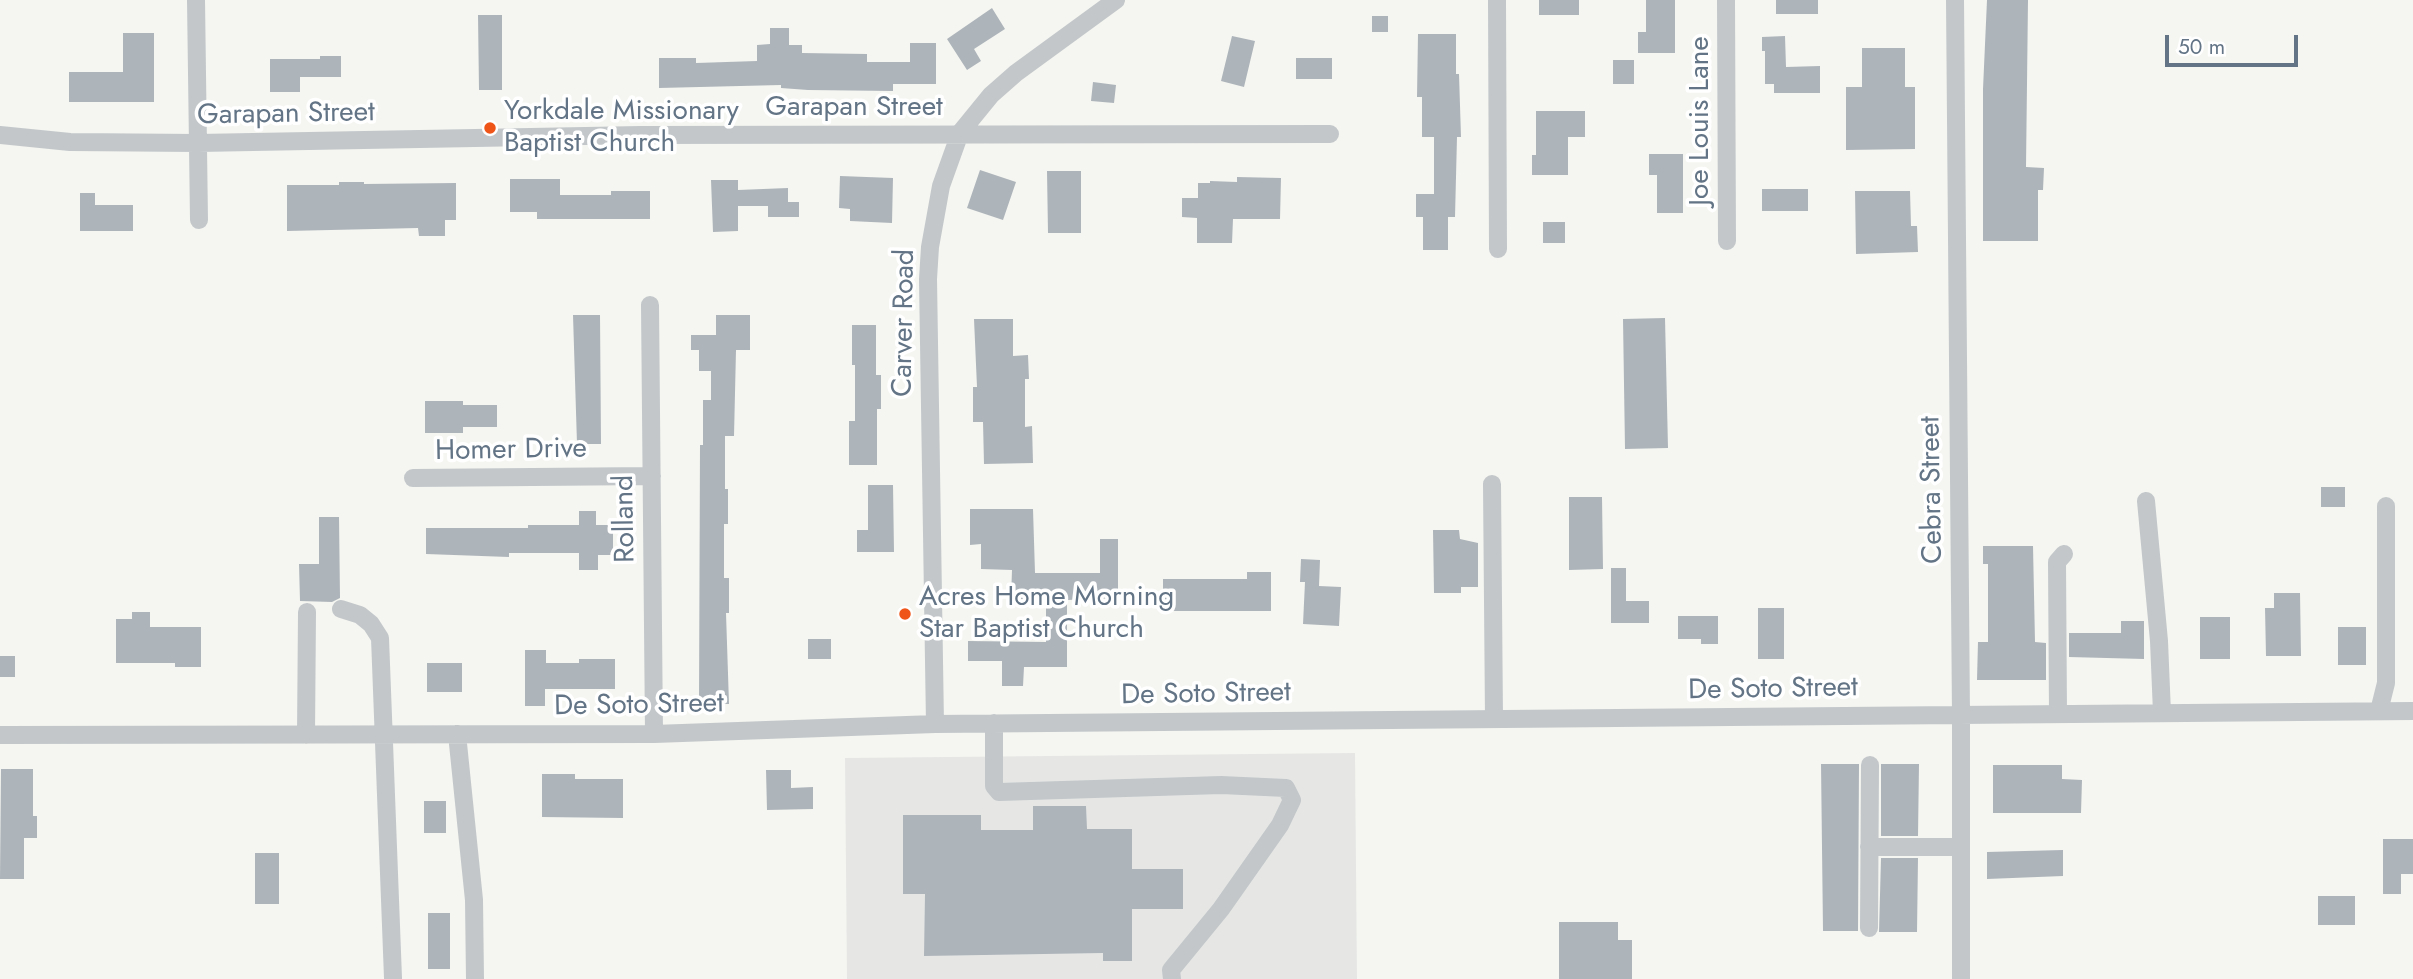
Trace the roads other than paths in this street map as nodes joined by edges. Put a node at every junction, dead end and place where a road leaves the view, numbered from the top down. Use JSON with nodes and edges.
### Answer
{"nodes":[{"id":1,"x":197,"y":0,"type":"edge"},
{"id":2,"x":1116,"y":0,"type":"edge"},
{"id":3,"x":1497,"y":0,"type":"edge"},
{"id":4,"x":1726,"y":0,"type":"edge"},
{"id":5,"x":1955,"y":0,"type":"edge"},
{"id":6,"x":960,"y":133,"type":"junction"},
{"id":7,"x":1330,"y":134,"type":"dead end"},
{"id":8,"x":0,"y":135,"type":"edge"},
{"id":9,"x":198,"y":143,"type":"junction"},
{"id":10,"x":198,"y":220,"type":"dead end"},
{"id":11,"x":1727,"y":241,"type":"dead end"},
{"id":12,"x":1498,"y":249,"type":"dead end"},
{"id":13,"x":650,"y":305,"type":"dead end"},
{"id":14,"x":652,"y":476,"type":"junction"},
{"id":15,"x":413,"y":478,"type":"dead end"},
{"id":16,"x":1492,"y":484,"type":"dead end"},
{"id":17,"x":2146,"y":501,"type":"dead end"},
{"id":18,"x":2386,"y":506,"type":"dead end"},
{"id":19,"x":2064,"y":554,"type":"dead end"},
{"id":20,"x":341,"y":609,"type":"dead end"},
{"id":21,"x":307,"y":612,"type":"dead end"},
{"id":22,"x":2379,"y":711,"type":"junction"},
{"id":23,"x":2413,"y":711,"type":"edge"},
{"id":24,"x":2162,"y":713,"type":"junction"},
{"id":25,"x":2058,"y":714,"type":"junction"},
{"id":26,"x":1961,"y":715,"type":"junction"},
{"id":27,"x":1494,"y":719,"type":"junction"},
{"id":28,"x":994,"y":723,"type":"junction"},
{"id":29,"x":935,"y":724,"type":"junction"},
{"id":30,"x":306,"y":734,"type":"junction"},
{"id":31,"x":385,"y":734,"type":"junction"},
{"id":32,"x":457,"y":734,"type":"junction"},
{"id":33,"x":654,"y":734,"type":"junction"},
{"id":34,"x":0,"y":735,"type":"edge"},
{"id":35,"x":1870,"y":765,"type":"dead end"},
{"id":36,"x":1870,"y":847,"type":"junction"},
{"id":37,"x":1959,"y":847,"type":"junction"},
{"id":38,"x":1869,"y":928,"type":"dead end"},
{"id":39,"x":393,"y":978,"type":"edge"},
{"id":40,"x":475,"y":979,"type":"edge"},
{"id":41,"x":1172,"y":979,"type":"edge"},
{"id":42,"x":1961,"y":979,"type":"edge"}],
"edges":[{"from":1,"to":9,"type":"street"},
{"from":2,"to":6,"type":"street","name":"Carver Road"},
{"from":3,"to":12,"type":"street"},
{"from":4,"to":11,"type":"street","name":"Joe Louis Lane"},
{"from":5,"to":26,"type":"street","name":"Cebra Street"},
{"from":6,"to":7,"type":"street","name":"Garapan Street"},
{"from":6,"to":9,"type":"street","name":"Garapan Street"},
{"from":6,"to":29,"type":"street","name":"Carver Road"},
{"from":8,"to":9,"type":"street","name":"Garapan Street"},
{"from":9,"to":10,"type":"street"},
{"from":13,"to":14,"type":"street","name":"Rolland"},
{"from":14,"to":15,"type":"street","name":"Homer Drive"},
{"from":14,"to":33,"type":"street","name":"Rolland"},
{"from":16,"to":27,"type":"street"},
{"from":17,"to":24,"type":"street"},
{"from":18,"to":22,"type":"street"},
{"from":19,"to":25,"type":"street"},
{"from":20,"to":31,"type":"street"},
{"from":21,"to":30,"type":"street"},
{"from":22,"to":23,"type":"street","name":"De Soto Street"},
{"from":22,"to":24,"type":"street","name":"De Soto Street"},
{"from":24,"to":25,"type":"street","name":"De Soto Street"},
{"from":25,"to":26,"type":"street","name":"De Soto Street"},
{"from":26,"to":27,"type":"street","name":"De Soto Street"},
{"from":26,"to":37,"type":"street","name":"Cebra Street"},
{"from":27,"to":28,"type":"street","name":"De Soto Street"},
{"from":28,"to":29,"type":"street","name":"De Soto Street"},
{"from":28,"to":41,"type":"street"},
{"from":29,"to":33,"type":"street","name":"De Soto Street"},
{"from":30,"to":31,"type":"street","name":"De Soto Street"},
{"from":30,"to":34,"type":"street","name":"De Soto Street"},
{"from":31,"to":32,"type":"street","name":"De Soto Street"},
{"from":31,"to":39,"type":"street"},
{"from":32,"to":33,"type":"street","name":"De Soto Street"},
{"from":32,"to":40,"type":"street"},
{"from":35,"to":36,"type":"street"},
{"from":36,"to":37,"type":"street"},
{"from":36,"to":38,"type":"street"},
{"from":37,"to":42,"type":"street","name":"Cebra Street"}]}
